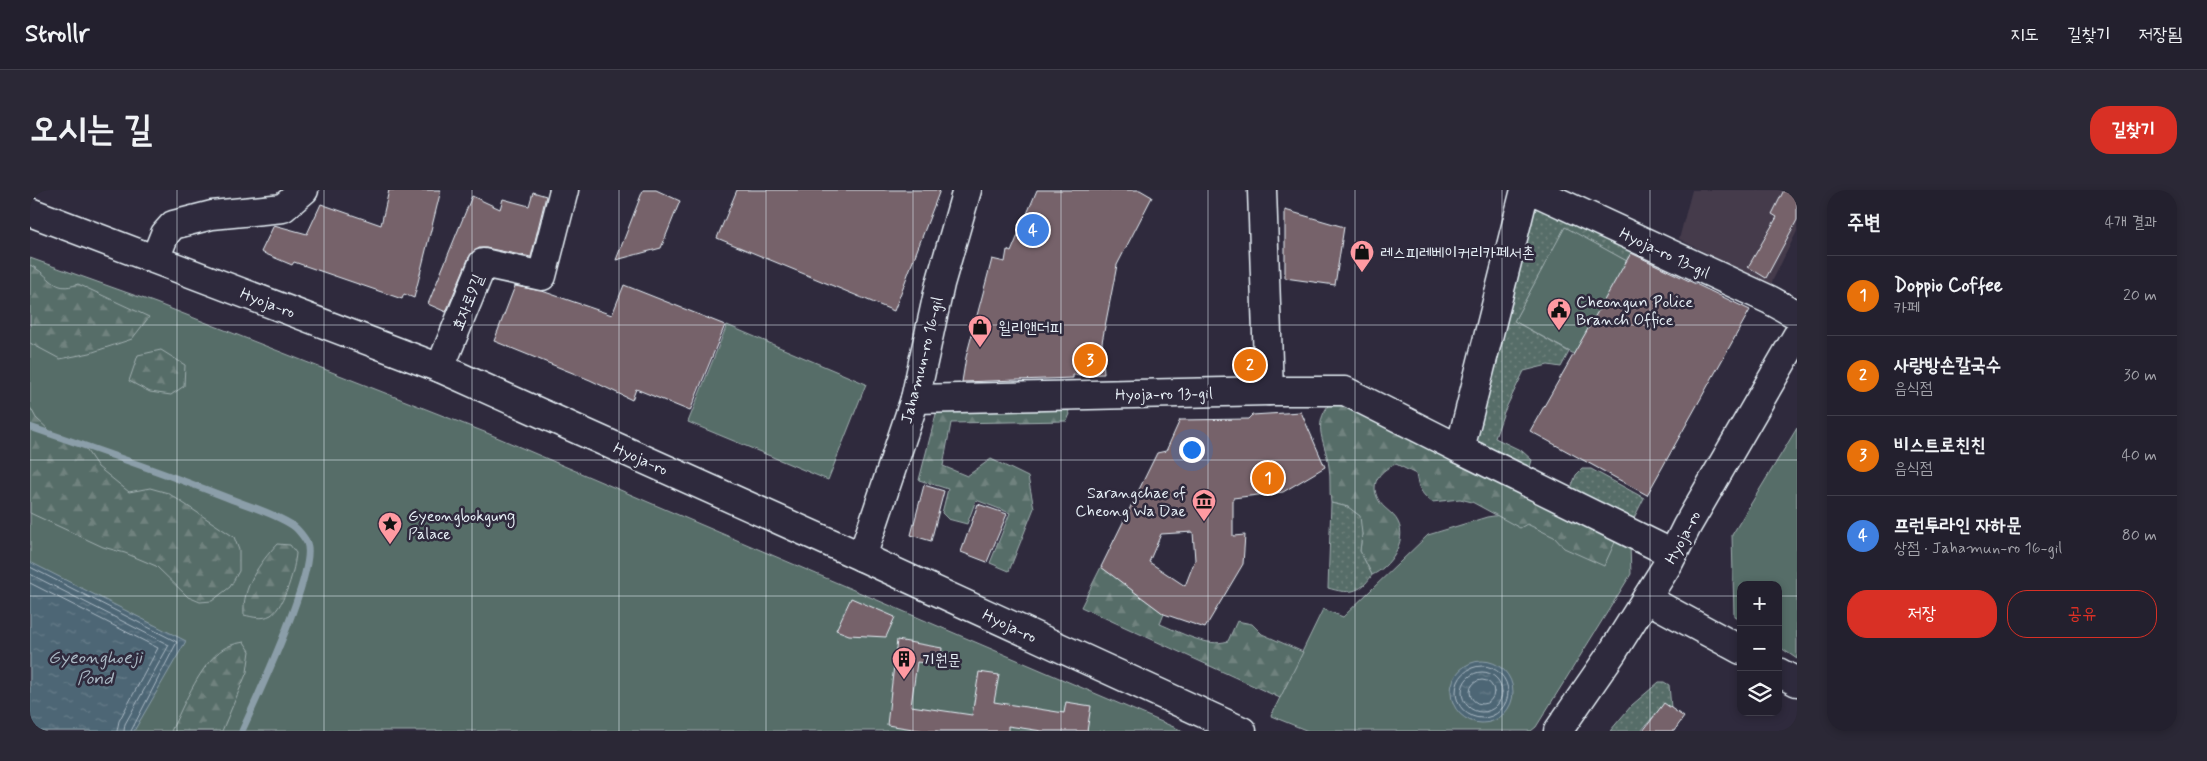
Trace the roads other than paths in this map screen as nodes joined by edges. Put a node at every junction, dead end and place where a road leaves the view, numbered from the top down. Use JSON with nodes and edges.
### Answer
{"nodes":[{"id":1,"x":304,"y":190,"type":"edge"},
{"id":2,"x":564,"y":190,"type":"edge"},
{"id":3,"x":967,"y":190,"type":"edge"},
{"id":4,"x":1262,"y":190,"type":"edge"},
{"id":5,"x":1525,"y":190,"type":"edge"},
{"id":6,"x":1532,"y":190,"type":"edge"},
{"id":7,"x":30,"y":212,"type":"edge"},
{"id":8,"x":155,"y":259,"type":"junction"},
{"id":9,"x":1797,"y":315,"type":"edge"},
{"id":10,"x":1797,"y":336,"type":"edge"},
{"id":11,"x":440,"y":368,"type":"junction"},
{"id":12,"x":1269,"y":391,"type":"junction"},
{"id":13,"x":915,"y":399,"type":"junction"},
{"id":14,"x":1460,"y":449,"type":"junction"},
{"id":15,"x":1673,"y":554,"type":"junction"},
{"id":16,"x":862,"y":557,"type":"junction"},
{"id":17,"x":1647,"y":599,"type":"junction"},
{"id":18,"x":1737,"y":648,"type":"edge"},
{"id":19,"x":1782,"y":674,"type":"edge"},
{"id":20,"x":1797,"y":682,"type":"edge"},
{"id":21,"x":1242,"y":731,"type":"edge"},
{"id":22,"x":1558,"y":731,"type":"edge"}],
"edges":[{"from":1,"to":8,"type":"street"},
{"from":2,"to":11,"type":"street","name":"효자로9길"},
{"from":3,"to":13,"type":"street","name":"Jahamun-ro 16-gil"},
{"from":4,"to":12,"type":"street"},
{"from":5,"to":14,"type":"street"},
{"from":6,"to":9,"type":"street","name":"Hyoja-ro 13-gil"},
{"from":7,"to":8,"type":"street","name":"Hyoja-ro"},
{"from":8,"to":11,"type":"street","name":"Hyoja-ro"},
{"from":10,"to":15,"type":"street","name":"Hyoja-ro"},
{"from":11,"to":16,"type":"street","name":"Hyoja-ro"},
{"from":12,"to":13,"type":"street","name":"Hyoja-ro 13-gil"},
{"from":12,"to":14,"type":"street","name":"Hyoja-ro 13-gil"},
{"from":13,"to":16,"type":"street","name":"Jahamun-ro 16-gil"},
{"from":14,"to":15,"type":"street","name":"Hyoja-ro 13-gil"},
{"from":15,"to":17,"type":"street","name":"Hyoja-ro"},
{"from":16,"to":21,"type":"street","name":"Hyoja-ro"},
{"from":17,"to":18,"type":"street"},
{"from":17,"to":22,"type":"street","name":"Hyoja-ro"},
{"from":19,"to":20,"type":"street"}]}
